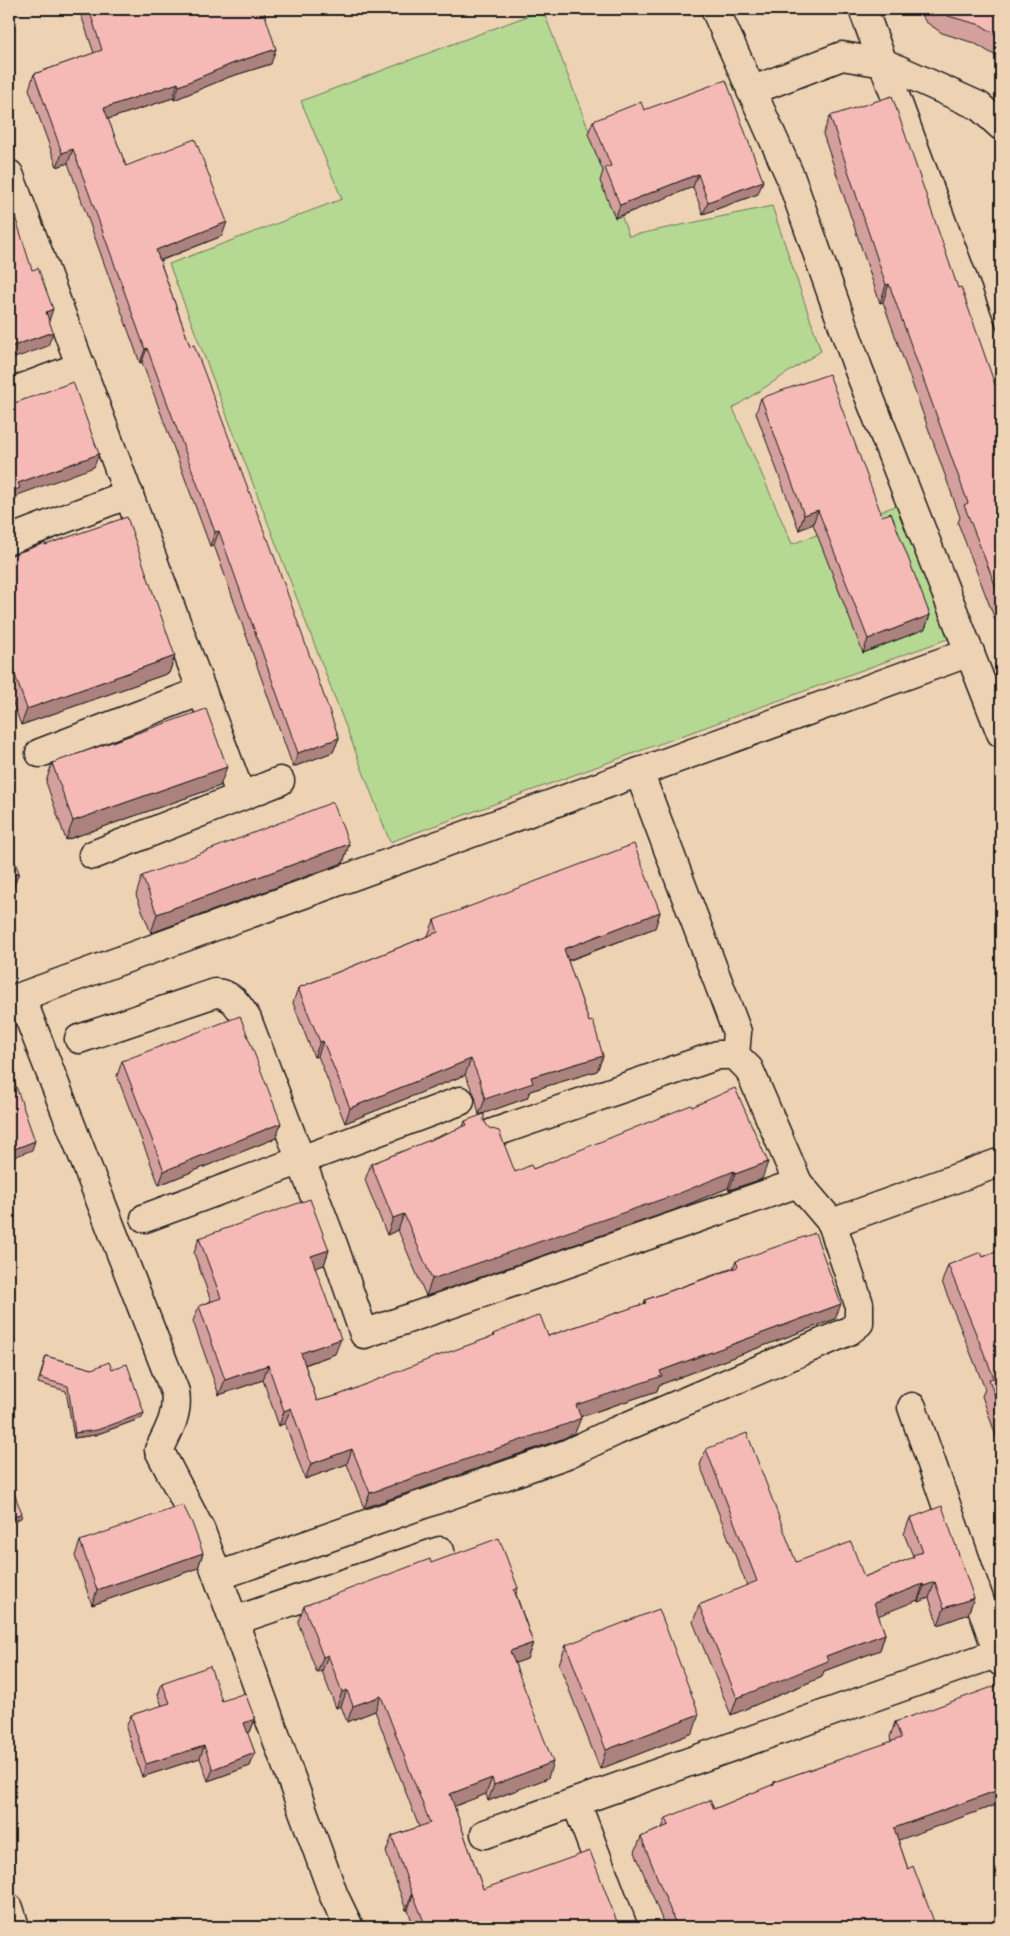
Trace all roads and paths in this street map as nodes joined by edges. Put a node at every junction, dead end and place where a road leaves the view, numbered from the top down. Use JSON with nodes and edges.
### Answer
{"nodes":[{"id":1,"x":716,"y":9,"type":"edge"},
{"id":2,"x":863,"y":9,"type":"edge"},
{"id":3,"x":884,"y":64,"type":"junction"},
{"id":4,"x":751,"y":91,"type":"junction"},
{"id":5,"x":1001,"y":126,"type":"edge"},
{"id":6,"x":9,"y":174,"type":"edge"},
{"id":7,"x":81,"y":366,"type":"junction"},
{"id":8,"x":1001,"y":382,"type":"edge"},
{"id":9,"x":9,"y":393,"type":"edge"},
{"id":10,"x":129,"y":494,"type":"junction"},
{"id":11,"x":9,"y":540,"type":"edge"},
{"id":12,"x":970,"y":652,"type":"junction"},
{"id":13,"x":202,"y":691,"type":"junction"},
{"id":14,"x":1001,"y":733,"type":"edge"},
{"id":15,"x":40,"y":753,"type":"dead end"},
{"id":16,"x":639,"y":772,"type":"junction"},
{"id":17,"x":280,"y":781,"type":"dead end"},
{"id":18,"x":241,"y":796,"type":"junction"},
{"id":19,"x":93,"y":855,"type":"dead end"},
{"id":20,"x":15,"y":999,"type":"edge"},
{"id":21,"x":78,"y":1039,"type":"dead end"},
{"id":22,"x":735,"y":1055,"type":"junction"},
{"id":23,"x":460,"y":1101,"type":"dead end"},
{"id":24,"x":493,"y":1133,"type":"edge"},
{"id":25,"x":300,"y":1159,"type":"junction"},
{"id":26,"x":1001,"y":1162,"type":"edge"},
{"id":27,"x":798,"y":1183,"type":"junction"},
{"id":28,"x":145,"y":1218,"type":"dead end"},
{"id":29,"x":832,"y":1223,"type":"junction"},
{"id":30,"x":912,"y":1407,"type":"dead end"},
{"id":31,"x":440,"y":1550,"type":"dead end"},
{"id":32,"x":218,"y":1576,"type":"junction"},
{"id":33,"x":234,"y":1621,"type":"junction"},
{"id":34,"x":999,"y":1658,"type":"edge"},
{"id":35,"x":576,"y":1802,"type":"junction"},
{"id":36,"x":485,"y":1834,"type":"dead end"},
{"id":37,"x":9,"y":1908,"type":"edge"},
{"id":38,"x":15,"y":1927,"type":"edge"},
{"id":39,"x":349,"y":1927,"type":"edge"},
{"id":40,"x":624,"y":1927,"type":"edge"}],
"edges":[{"from":1,"to":4,"type":"main road"},
{"from":2,"to":3,"type":"main road"},
{"from":3,"to":4,"type":"main road"},
{"from":3,"to":5,"type":"main road"},
{"from":3,"to":8,"type":"main road"},
{"from":4,"to":12,"type":"main road"},
{"from":6,"to":7,"type":"main road"},
{"from":7,"to":9,"type":"main road"},
{"from":7,"to":10,"type":"main road"},
{"from":10,"to":11,"type":"main road"},
{"from":10,"to":13,"type":"main road"},
{"from":12,"to":14,"type":"main road"},
{"from":12,"to":16,"type":"main road"},
{"from":13,"to":15,"type":"main road"},
{"from":13,"to":18,"type":"main road"},
{"from":16,"to":20,"type":"main road"},
{"from":16,"to":22,"type":"main road"},
{"from":17,"to":18,"type":"main road"},
{"from":18,"to":19,"type":"main road"},
{"from":20,"to":32,"type":"main road"},
{"from":21,"to":25,"type":"main road"},
{"from":22,"to":24,"type":"main road"},
{"from":22,"to":27,"type":"main road"},
{"from":23,"to":25,"type":"main road"},
{"from":25,"to":27,"type":"main road"},
{"from":25,"to":28,"type":"main road"},
{"from":26,"to":29,"type":"main road"},
{"from":27,"to":29,"type":"main road"},
{"from":29,"to":32,"type":"main road"},
{"from":30,"to":34,"type":"main road"},
{"from":31,"to":33,"type":"main road"},
{"from":32,"to":33,"type":"main road"},
{"from":33,"to":39,"type":"main road"},
{"from":34,"to":35,"type":"main road"},
{"from":35,"to":36,"type":"main road"},
{"from":35,"to":40,"type":"main road"},
{"from":37,"to":38,"type":"main road"}]}
